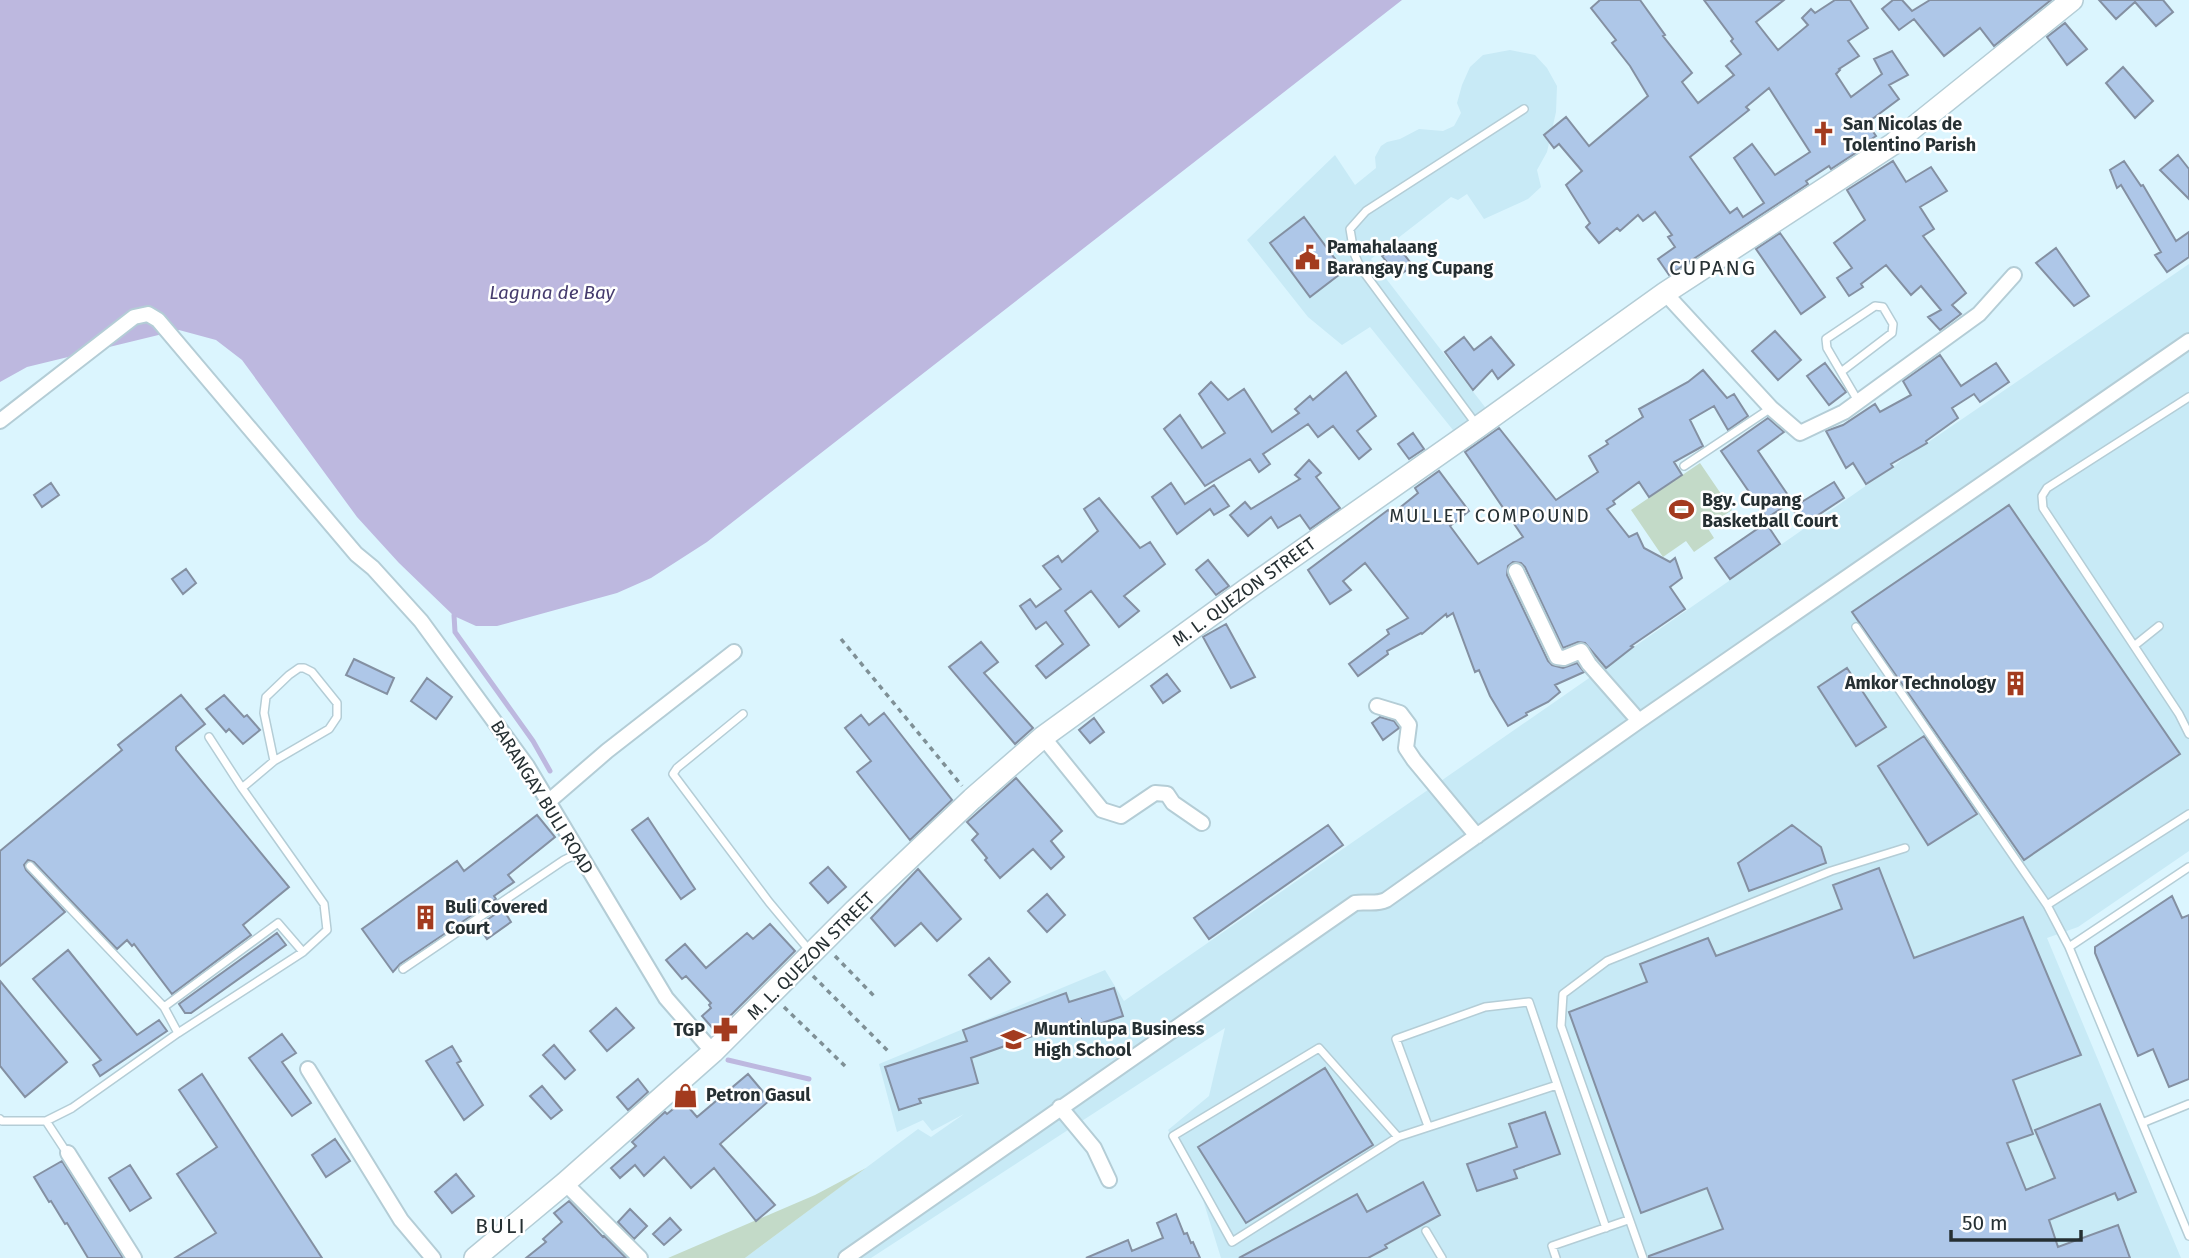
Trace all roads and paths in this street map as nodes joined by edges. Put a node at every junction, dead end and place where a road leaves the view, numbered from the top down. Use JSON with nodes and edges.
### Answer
{"nodes":[{"id":1,"x":2072,"y":0,"type":"edge"},
{"id":2,"x":1524,"y":109,"type":"dead end"},
{"id":3,"x":2014,"y":275,"type":"dead end"},
{"id":4,"x":1665,"y":293,"type":"junction"},
{"id":5,"x":2189,"y":341,"type":"edge"},
{"id":6,"x":1841,"y":372,"type":"junction"},
{"id":7,"x":2189,"y":397,"type":"edge"},
{"id":8,"x":1858,"y":402,"type":"junction"},
{"id":9,"x":1771,"y":408,"type":"junction"},
{"id":10,"x":0,"y":421,"type":"edge"},
{"id":11,"x":1478,"y":428,"type":"junction"},
{"id":12,"x":1684,"y":466,"type":"dead end"},
{"id":13,"x":1516,"y":571,"type":"dead end"},
{"id":14,"x":2159,"y":626,"type":"dead end"},
{"id":15,"x":1856,"y":627,"type":"dead end"},
{"id":16,"x":841,"y":639,"type":"dead end"},
{"id":17,"x":2134,"y":646,"type":"junction"},
{"id":18,"x":734,"y":652,"type":"dead end"},
{"id":19,"x":1377,"y":706,"type":"dead end"},
{"id":20,"x":743,"y":714,"type":"dead end"},
{"id":21,"x":1639,"y":721,"type":"junction"},
{"id":22,"x":2189,"y":734,"type":"edge"},
{"id":23,"x":209,"y":737,"type":"dead end"},
{"id":24,"x":1043,"y":737,"type":"junction"},
{"id":25,"x":274,"y":761,"type":"junction"},
{"id":26,"x":242,"y":788,"type":"junction"},
{"id":27,"x":972,"y":799,"type":"junction"},
{"id":28,"x":548,"y":802,"type":"junction"},
{"id":29,"x":2189,"y":814,"type":"edge"},
{"id":30,"x":1202,"y":823,"type":"dead end"},
{"id":31,"x":1477,"y":836,"type":"junction"},
{"id":32,"x":1905,"y":849,"type":"dead end"},
{"id":33,"x":579,"y":853,"type":"junction"},
{"id":34,"x":30,"y":866,"type":"dead end"},
{"id":35,"x":2189,"y":867,"type":"edge"},
{"id":36,"x":2047,"y":905,"type":"junction"},
{"id":37,"x":2070,"y":947,"type":"junction"},
{"id":38,"x":303,"y":951,"type":"junction"},
{"id":39,"x":812,"y":953,"type":"junction"},
{"id":40,"x":403,"y":969,"type":"dead end"},
{"id":41,"x":771,"y":995,"type":"junction"},
{"id":42,"x":875,"y":997,"type":"dead end"},
{"id":43,"x":164,"y":1007,"type":"junction"},
{"id":44,"x":178,"y":1033,"type":"junction"},
{"id":45,"x":888,"y":1051,"type":"dead end"},
{"id":46,"x":713,"y":1052,"type":"junction"},
{"id":47,"x":845,"y":1066,"type":"dead end"},
{"id":48,"x":308,"y":1069,"type":"dead end"},
{"id":49,"x":1557,"y":1085,"type":"junction"},
{"id":50,"x":2189,"y":1104,"type":"edge"},
{"id":51,"x":1060,"y":1107,"type":"junction"},
{"id":52,"x":0,"y":1119,"type":"edge"},
{"id":53,"x":46,"y":1121,"type":"junction"},
{"id":54,"x":2141,"y":1123,"type":"junction"},
{"id":55,"x":1428,"y":1126,"type":"junction"},
{"id":56,"x":1398,"y":1137,"type":"junction"},
{"id":57,"x":68,"y":1153,"type":"joint"},
{"id":58,"x":1109,"y":1180,"type":"dead end"},
{"id":59,"x":565,"y":1183,"type":"junction"},
{"id":60,"x":1628,"y":1220,"type":"junction"},
{"id":61,"x":1606,"y":1228,"type":"junction"},
{"id":62,"x":1426,"y":1231,"type":"dead end"},
{"id":63,"x":2189,"y":1236,"type":"edge"},
{"id":64,"x":134,"y":1258,"type":"edge"},
{"id":65,"x":433,"y":1258,"type":"edge"},
{"id":66,"x":475,"y":1258,"type":"edge"},
{"id":67,"x":640,"y":1258,"type":"edge"},
{"id":68,"x":846,"y":1258,"type":"edge"},
{"id":69,"x":1442,"y":1258,"type":"edge"},
{"id":70,"x":1556,"y":1258,"type":"edge"},
{"id":71,"x":1643,"y":1258,"type":"edge"}],
"edges":[{"from":1,"to":4,"type":"main road","name":"M. L. QUEZON STREET"},
{"from":2,"to":11,"type":"lane"},
{"from":3,"to":8,"type":"street"},
{"from":4,"to":9,"type":"street"},
{"from":4,"to":11,"type":"main road","name":"M. L. QUEZON STREET"},
{"from":5,"to":21,"type":"street"},
{"from":6,"to":6,"type":"lane"},
{"from":6,"to":8,"type":"lane"},
{"from":7,"to":17,"type":"lane"},
{"from":8,"to":9,"type":"street"},
{"from":9,"to":12,"type":"lane"},
{"from":10,"to":28,"type":"street","name":"BARANGAY BULI ROAD"},
{"from":11,"to":24,"type":"main road","name":"M. L. QUEZON STREET"},
{"from":13,"to":21,"type":"street"},
{"from":14,"to":17,"type":"lane"},
{"from":15,"to":36,"type":"lane"},
{"from":16,"to":27,"type":"path"},
{"from":17,"to":22,"type":"lane"},
{"from":18,"to":28,"type":"street"},
{"from":19,"to":31,"type":"street"},
{"from":20,"to":39,"type":"lane"},
{"from":21,"to":31,"type":"street"},
{"from":23,"to":26,"type":"lane"},
{"from":24,"to":27,"type":"main road","name":"M. L. QUEZON STREET"},
{"from":24,"to":30,"type":"street"},
{"from":25,"to":25,"type":"lane"},
{"from":25,"to":26,"type":"lane"},
{"from":26,"to":38,"type":"lane"},
{"from":27,"to":39,"type":"main road","name":"M. L. QUEZON STREET"},
{"from":28,"to":33,"type":"street","name":"BARANGAY BULI ROAD"},
{"from":29,"to":36,"type":"lane"},
{"from":31,"to":51,"type":"street"},
{"from":32,"to":60,"type":"lane"},
{"from":33,"to":40,"type":"lane"},
{"from":33,"to":46,"type":"street","name":"BARANGAY BULI ROAD"},
{"from":34,"to":43,"type":"lane"},
{"from":35,"to":37,"type":"lane"},
{"from":36,"to":37,"type":"lane"},
{"from":37,"to":54,"type":"lane"},
{"from":38,"to":43,"type":"lane"},
{"from":38,"to":44,"type":"lane"},
{"from":39,"to":41,"type":"main road","name":"M. L. QUEZON STREET"},
{"from":39,"to":42,"type":"path"},
{"from":39,"to":45,"type":"path"},
{"from":41,"to":46,"type":"main road","name":"M. L. QUEZON STREET"},
{"from":41,"to":47,"type":"path"},
{"from":43,"to":44,"type":"lane"},
{"from":44,"to":53,"type":"lane"},
{"from":46,"to":59,"type":"main road","name":"M. L. QUEZON STREET"},
{"from":48,"to":65,"type":"street"},
{"from":49,"to":55,"type":"lane"},
{"from":49,"to":55,"type":"lane"},
{"from":49,"to":61,"type":"lane"},
{"from":50,"to":54,"type":"lane"},
{"from":51,"to":58,"type":"street"},
{"from":51,"to":68,"type":"street"},
{"from":52,"to":53,"type":"lane"},
{"from":53,"to":57,"type":"lane"},
{"from":54,"to":63,"type":"lane"},
{"from":55,"to":56,"type":"lane"},
{"from":56,"to":56,"type":"lane"},
{"from":57,"to":64,"type":"street"},
{"from":59,"to":66,"type":"main road","name":"M. L. QUEZON STREET"},
{"from":59,"to":67,"type":"street"},
{"from":60,"to":61,"type":"lane"},
{"from":60,"to":71,"type":"lane"},
{"from":61,"to":70,"type":"lane"},
{"from":62,"to":69,"type":"lane"}]}
